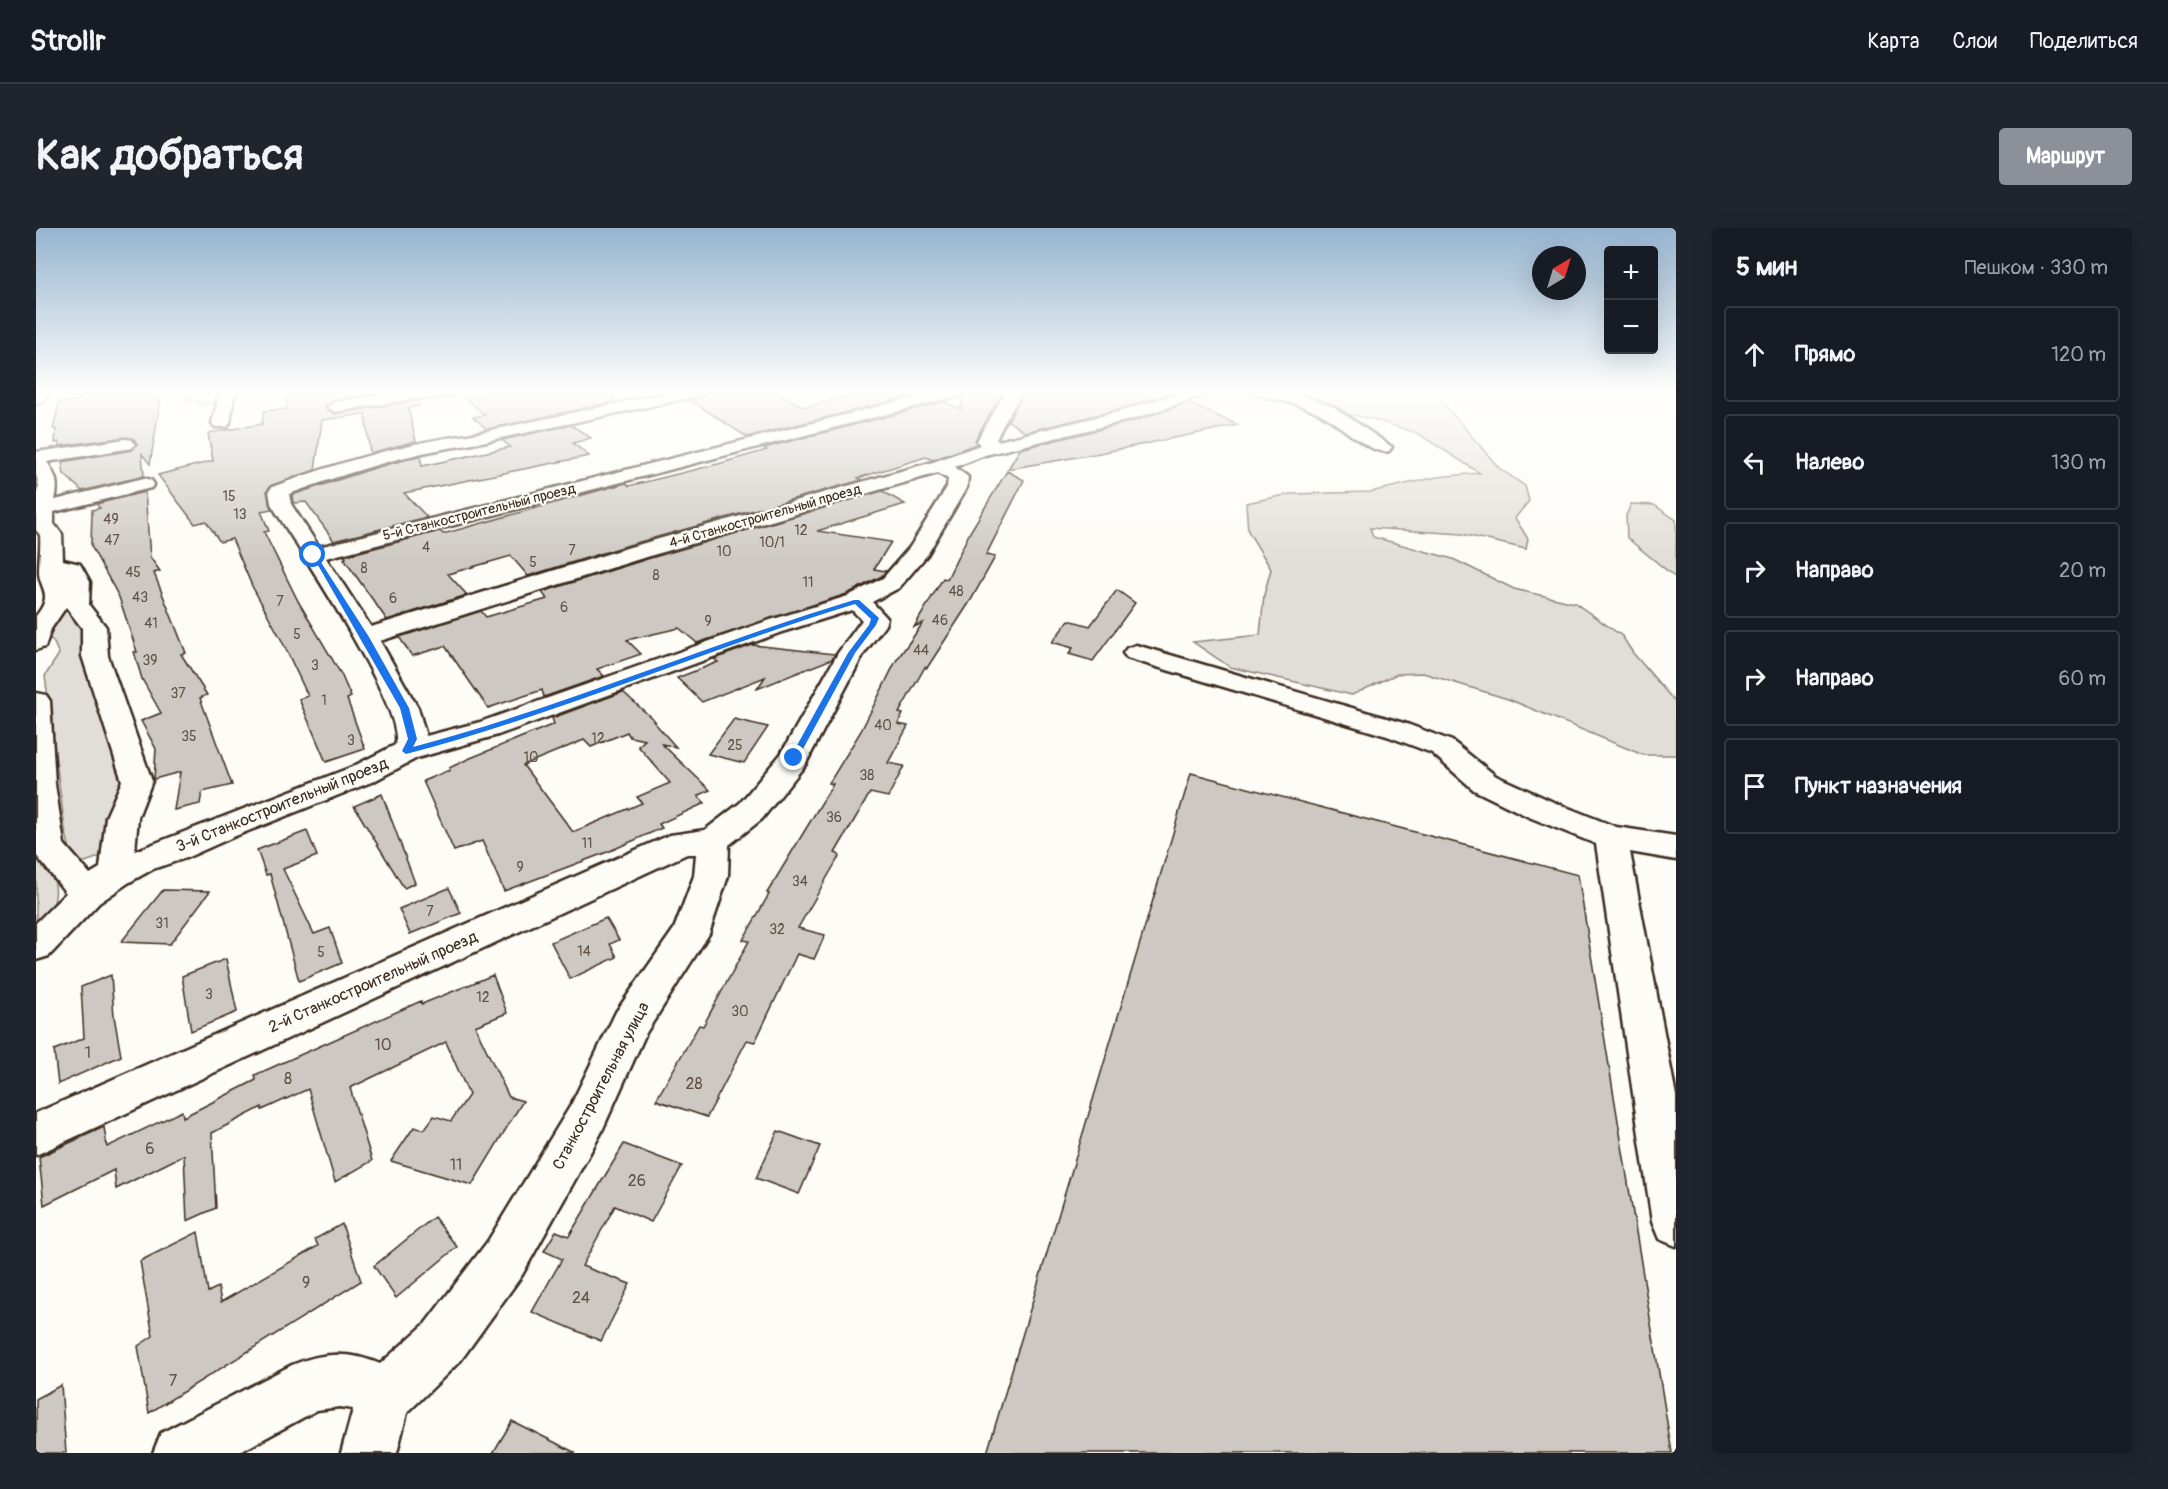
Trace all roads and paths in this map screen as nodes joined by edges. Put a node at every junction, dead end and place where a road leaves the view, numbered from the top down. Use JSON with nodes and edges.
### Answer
{"nodes":[{"id":1,"x":101,"y":448,"type":"edge"},
{"id":2,"x":421,"y":448,"type":"edge"},
{"id":3,"x":734,"y":448,"type":"edge"},
{"id":4,"x":991,"y":448,"type":"edge"},
{"id":5,"x":36,"y":459,"type":"edge"},
{"id":6,"x":940,"y":466,"type":"junction"},
{"id":7,"x":144,"y":483,"type":"dead end"},
{"id":8,"x":45,"y":508,"type":"junction"},
{"id":9,"x":313,"y":555,"type":"junction"},
{"id":10,"x":44,"y":561,"type":"edge"},
{"id":11,"x":856,"y":601,"type":"junction"},
{"id":12,"x":65,"y":609,"type":"junction"},
{"id":13,"x":365,"y":637,"type":"junction"},
{"id":14,"x":36,"y":642,"type":"edge"},
{"id":15,"x":1136,"y":653,"type":"dead end"},
{"id":16,"x":36,"y":701,"type":"edge"},
{"id":17,"x":406,"y":751,"type":"junction"},
{"id":18,"x":1611,"y":837,"type":"junction"},
{"id":19,"x":713,"y":841,"type":"junction"},
{"id":20,"x":42,"y":848,"type":"edge"},
{"id":21,"x":1676,"y":848,"type":"edge"},
{"id":22,"x":116,"y":874,"type":"junction"},
{"id":23,"x":87,"y":894,"type":"junction"},
{"id":24,"x":36,"y":946,"type":"edge"},
{"id":25,"x":36,"y":1134,"type":"edge"},
{"id":26,"x":1676,"y":1222,"type":"edge"},
{"id":27,"x":383,"y":1398,"type":"junction"},
{"id":28,"x":181,"y":1453,"type":"edge"},
{"id":29,"x":369,"y":1453,"type":"edge"}],
"edges":[{"from":1,"to":5,"type":"street"},
{"from":2,"to":9,"type":"street"},
{"from":3,"to":9,"type":"street","name":"5-й Станкостроительный проезд"},
{"from":4,"to":6,"type":"street","name":"4-й Станкостроительный проезд"},
{"from":5,"to":8,"type":"street"},
{"from":6,"to":11,"type":"street"},
{"from":6,"to":13,"type":"street","name":"4-й Станкостроительный проезд"},
{"from":7,"to":8,"type":"street"},
{"from":8,"to":10,"type":"street"},
{"from":9,"to":13,"type":"street"},
{"from":10,"to":12,"type":"street"},
{"from":11,"to":17,"type":"street","name":"3-й Станкостроительный проезд"},
{"from":11,"to":19,"type":"street"},
{"from":12,"to":14,"type":"street"},
{"from":12,"to":22,"type":"street"},
{"from":13,"to":17,"type":"street"},
{"from":15,"to":18,"type":"street"},
{"from":16,"to":20,"type":"street"},
{"from":17,"to":22,"type":"street","name":"3-й Станкостроительный проезд"},
{"from":18,"to":21,"type":"street"},
{"from":18,"to":26,"type":"street"},
{"from":19,"to":25,"type":"street","name":"2-й Станкостроительный проезд"},
{"from":19,"to":27,"type":"street","name":"Станкостроительная улица"},
{"from":20,"to":23,"type":"street"},
{"from":22,"to":23,"type":"street","name":"3-й Станкостроительный проезд"},
{"from":23,"to":24,"type":"street","name":"3-й Станкостроительный проезд"},
{"from":27,"to":28,"type":"street"},
{"from":27,"to":29,"type":"street"}]}
